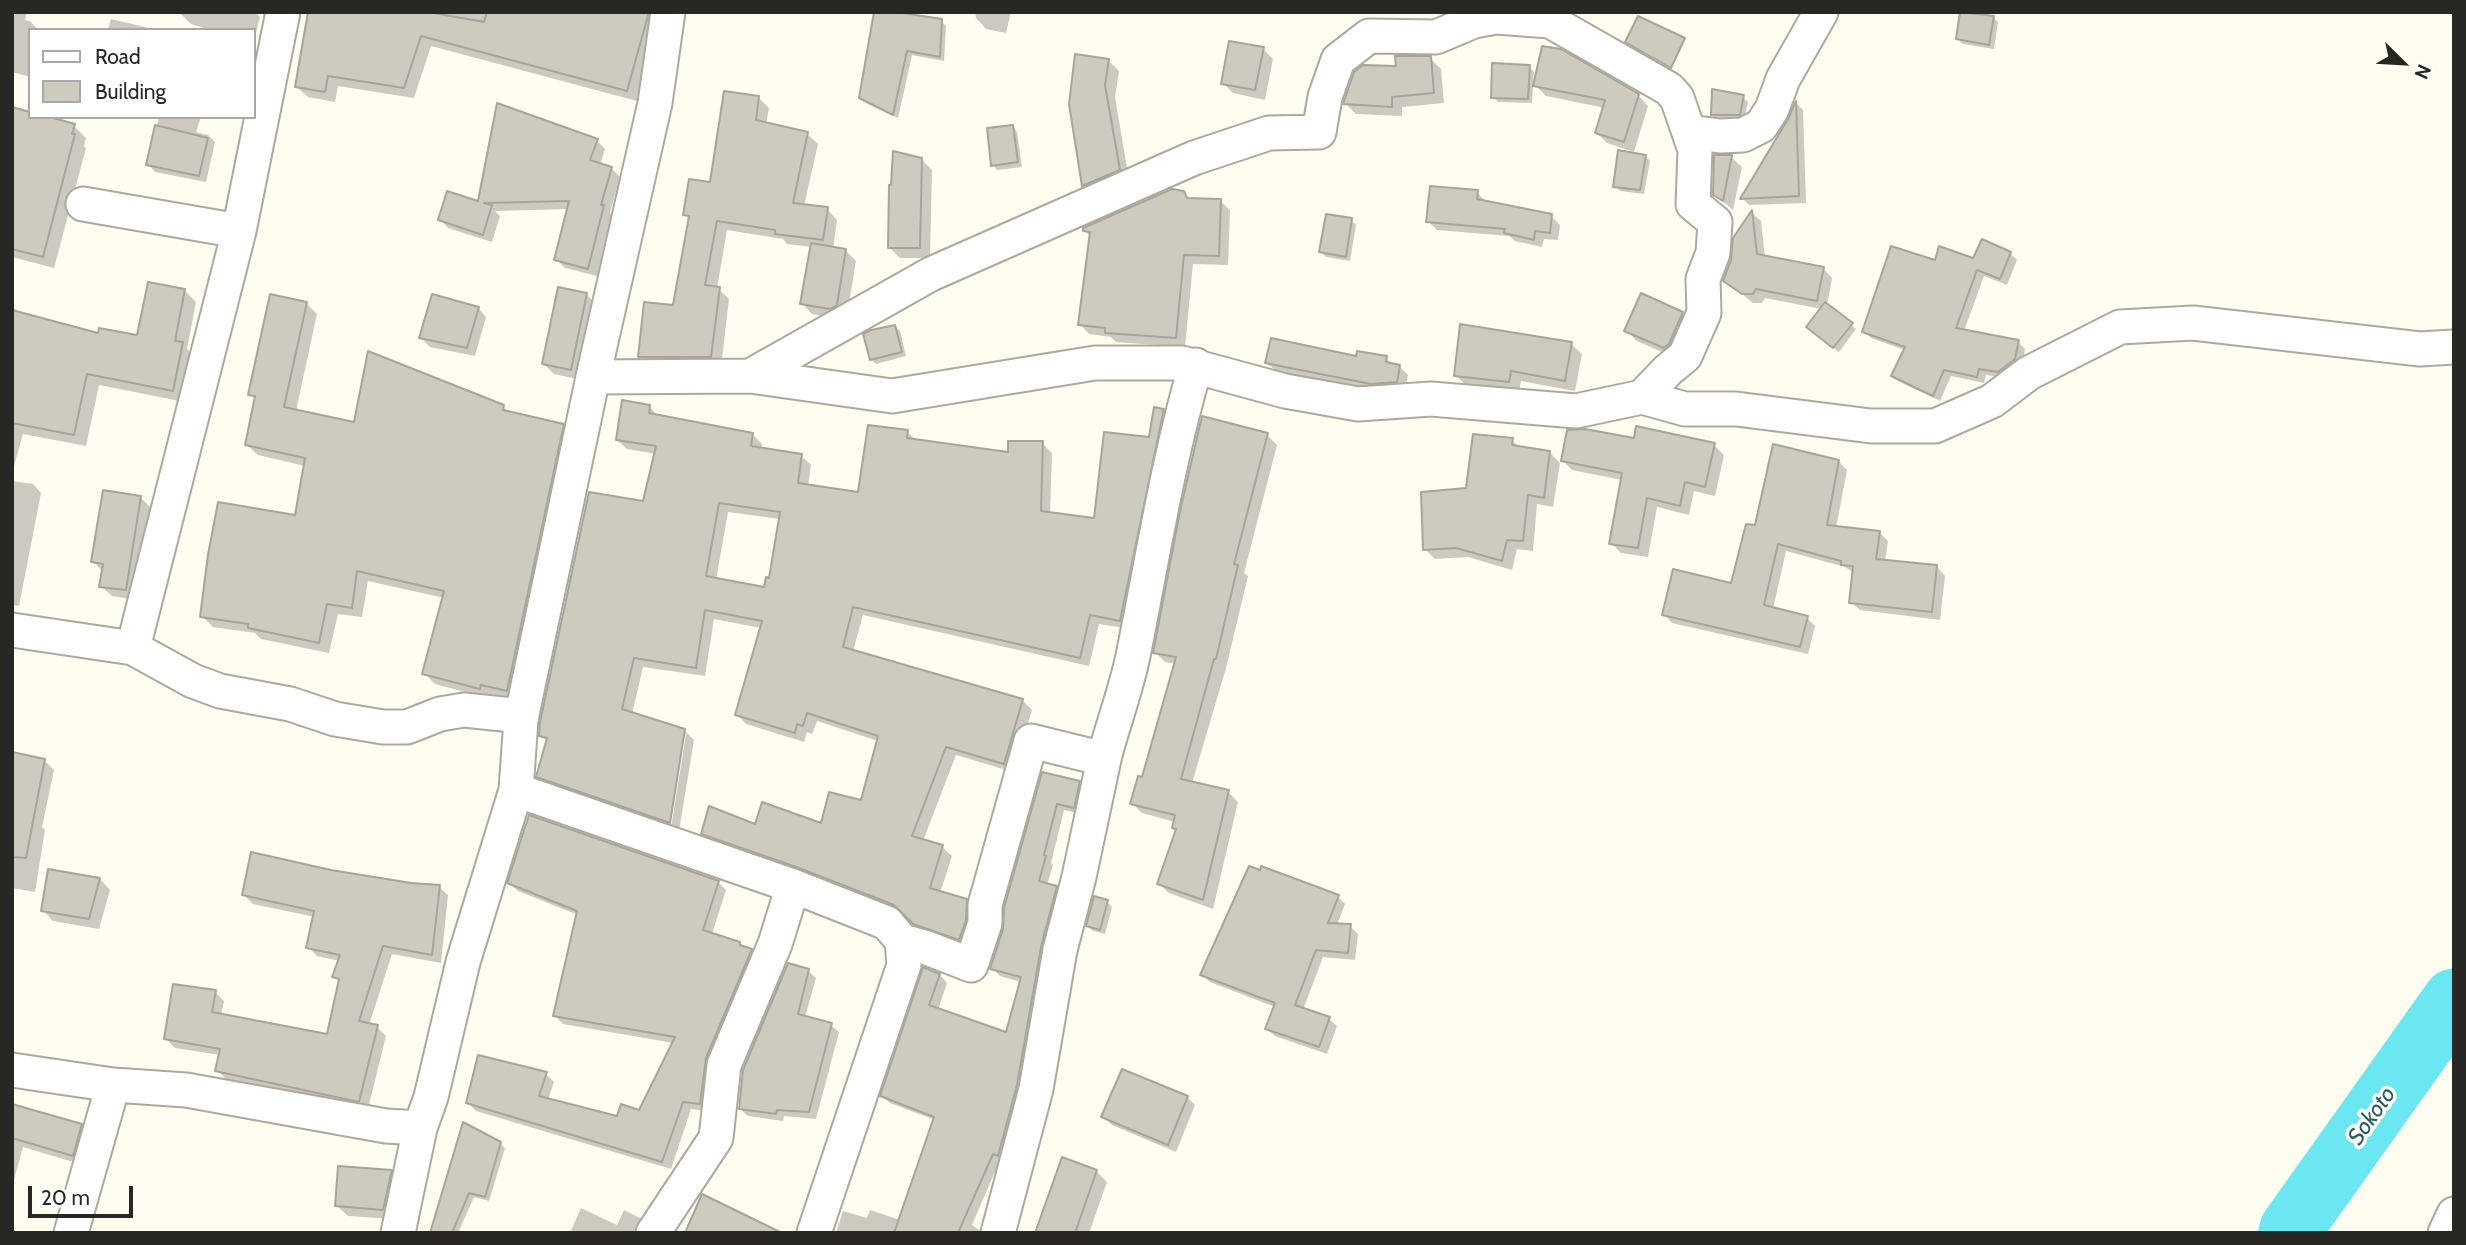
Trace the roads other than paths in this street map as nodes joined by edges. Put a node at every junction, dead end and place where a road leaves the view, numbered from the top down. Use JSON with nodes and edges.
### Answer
{"nodes":[{"id":1,"x":283,"y":12,"type":"edge"},
{"id":2,"x":668,"y":12,"type":"edge"},
{"id":3,"x":1821,"y":12,"type":"edge"},
{"id":4,"x":1475,"y":17,"type":"edge"},
{"id":5,"x":1689,"y":132,"type":"junction"},
{"id":6,"x":83,"y":204,"type":"dead end"},
{"id":7,"x":239,"y":231,"type":"junction"},
{"id":8,"x":2454,"y":346,"type":"edge"},
{"id":9,"x":1196,"y":365,"type":"junction"},
{"id":10,"x":750,"y":376,"type":"junction"},
{"id":11,"x":593,"y":377,"type":"junction"},
{"id":12,"x":1642,"y":397,"type":"junction"},
{"id":13,"x":12,"y":630,"type":"edge"},
{"id":14,"x":133,"y":648,"type":"junction"},
{"id":15,"x":522,"y":716,"type":"junction"},
{"id":16,"x":1104,"y":759,"type":"junction"},
{"id":17,"x":516,"y":790,"type":"junction"},
{"id":18,"x":793,"y":886,"type":"junction"},
{"id":19,"x":902,"y":941,"type":"junction"},
{"id":20,"x":12,"y":1070,"type":"edge"},
{"id":21,"x":113,"y":1085,"type":"junction"},
{"id":22,"x":420,"y":1128,"type":"junction"},
{"id":23,"x":2454,"y":1214,"type":"edge"},
{"id":24,"x":71,"y":1233,"type":"edge"},
{"id":25,"x":398,"y":1233,"type":"edge"},
{"id":26,"x":653,"y":1233,"type":"edge"},
{"id":27,"x":814,"y":1233,"type":"edge"},
{"id":28,"x":998,"y":1233,"type":"edge"},
{"id":29,"x":2445,"y":1233,"type":"edge"}],
"edges":[{"from":1,"to":7,"type":"street"},
{"from":2,"to":11,"type":"street"},
{"from":3,"to":5,"type":"street"},
{"from":4,"to":5,"type":"street"},
{"from":4,"to":10,"type":"street"},
{"from":5,"to":12,"type":"street"},
{"from":6,"to":7,"type":"street"},
{"from":7,"to":14,"type":"street"},
{"from":8,"to":12,"type":"street"},
{"from":9,"to":10,"type":"street"},
{"from":9,"to":12,"type":"street"},
{"from":9,"to":16,"type":"street"},
{"from":10,"to":11,"type":"street"},
{"from":11,"to":15,"type":"street"},
{"from":13,"to":14,"type":"street"},
{"from":14,"to":15,"type":"street"},
{"from":15,"to":17,"type":"street"},
{"from":16,"to":19,"type":"street"},
{"from":16,"to":28,"type":"street"},
{"from":17,"to":18,"type":"street"},
{"from":17,"to":22,"type":"street"},
{"from":18,"to":19,"type":"street"},
{"from":18,"to":26,"type":"street"},
{"from":19,"to":27,"type":"street"},
{"from":20,"to":21,"type":"street"},
{"from":21,"to":22,"type":"street"},
{"from":21,"to":24,"type":"street"},
{"from":22,"to":25,"type":"street"},
{"from":23,"to":29,"type":"street"}]}
